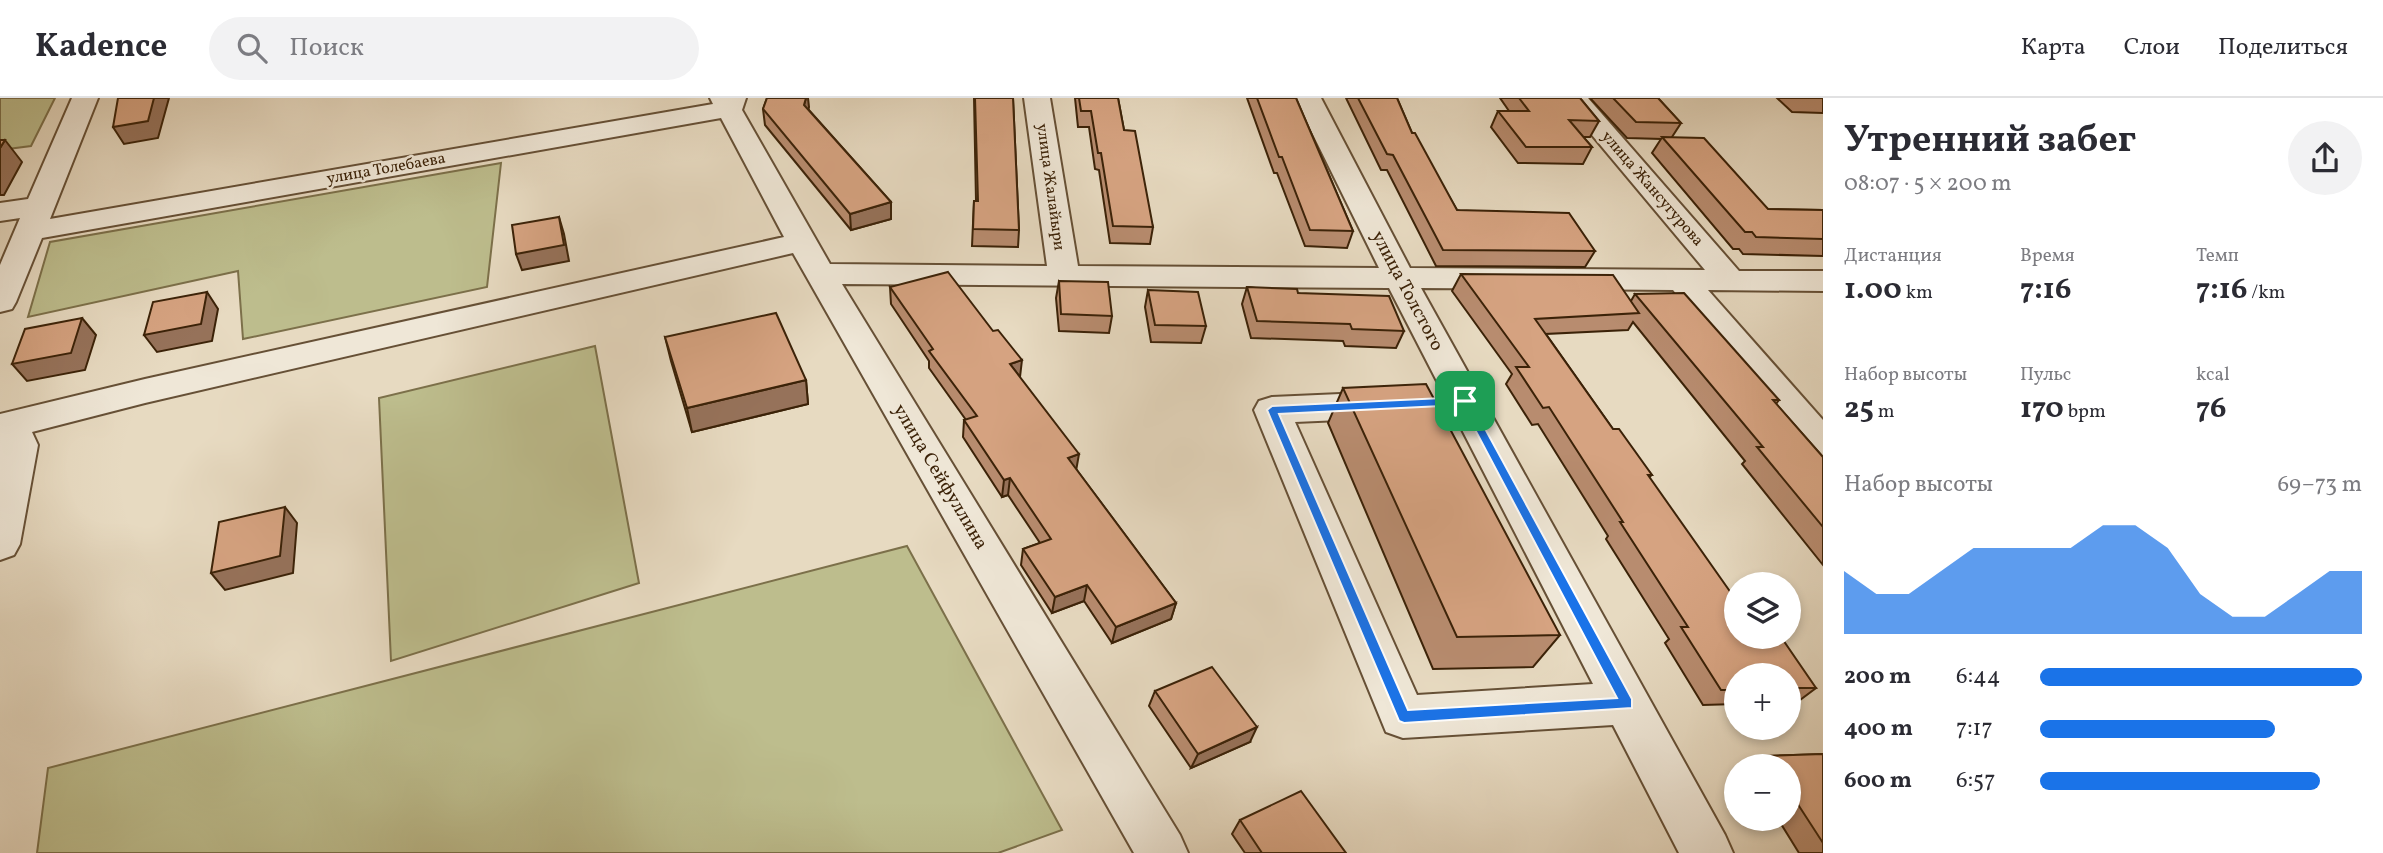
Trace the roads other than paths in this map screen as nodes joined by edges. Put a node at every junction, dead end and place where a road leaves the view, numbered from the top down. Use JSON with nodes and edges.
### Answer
{"nodes":[{"id":1,"x":85,"y":98,"type":"edge"},
{"id":2,"x":1037,"y":98,"type":"edge"},
{"id":3,"x":1308,"y":98,"type":"edge"},
{"id":4,"x":1574,"y":98,"type":"edge"},
{"id":5,"x":728,"y":102,"type":"edge"},
{"id":6,"x":0,"y":212,"type":"edge"},
{"id":7,"x":35,"y":218,"type":"junction"},
{"id":8,"x":811,"y":258,"type":"junction"},
{"id":9,"x":1064,"y":276,"type":"junction"},
{"id":10,"x":1400,"y":279,"type":"junction"},
{"id":11,"x":1683,"y":281,"type":"junction"},
{"id":12,"x":1731,"y":281,"type":"junction"},
{"id":13,"x":1780,"y":281,"type":"junction"},
{"id":14,"x":1823,"y":281,"type":"edge"},
{"id":15,"x":0,"y":300,"type":"edge"},
{"id":16,"x":1823,"y":309,"type":"edge"},
{"id":17,"x":1465,"y":401,"type":"junction"},
{"id":18,"x":5,"y":426,"type":"edge"},
{"id":19,"x":1823,"y":444,"type":"edge"},
{"id":20,"x":0,"y":544,"type":"edge"},
{"id":21,"x":1627,"y":703,"type":"junction"},
{"id":22,"x":1162,"y":853,"type":"edge"},
{"id":23,"x":1707,"y":853,"type":"edge"}],
"edges":[{"from":1,"to":7,"type":"street"},
{"from":2,"to":9,"type":"street","name":"улица Жалайыри"},
{"from":3,"to":10,"type":"street","name":"улица Толстого"},
{"from":4,"to":12,"type":"street","name":"улица Жансугурова"},
{"from":5,"to":7,"type":"street","name":"улица Толебаева"},
{"from":5,"to":8,"type":"street","name":"улица Сейфуллина"},
{"from":6,"to":7,"type":"street","name":"улица Толебаева"},
{"from":7,"to":15,"type":"street"},
{"from":8,"to":9,"type":"street"},
{"from":8,"to":18,"type":"street"},
{"from":8,"to":22,"type":"street","name":"улица Сейфуллина"},
{"from":9,"to":10,"type":"street"},
{"from":10,"to":11,"type":"street"},
{"from":10,"to":17,"type":"street","name":"улица Толстого"},
{"from":11,"to":12,"type":"street"},
{"from":11,"to":19,"type":"street"},
{"from":12,"to":13,"type":"street"},
{"from":13,"to":14,"type":"street"},
{"from":13,"to":16,"type":"street"},
{"from":17,"to":21,"type":"street","name":"улица Толстого"},
{"from":17,"to":21,"type":"street"},
{"from":18,"to":20,"type":"street"},
{"from":21,"to":23,"type":"street","name":"улица Толстого"}]}
